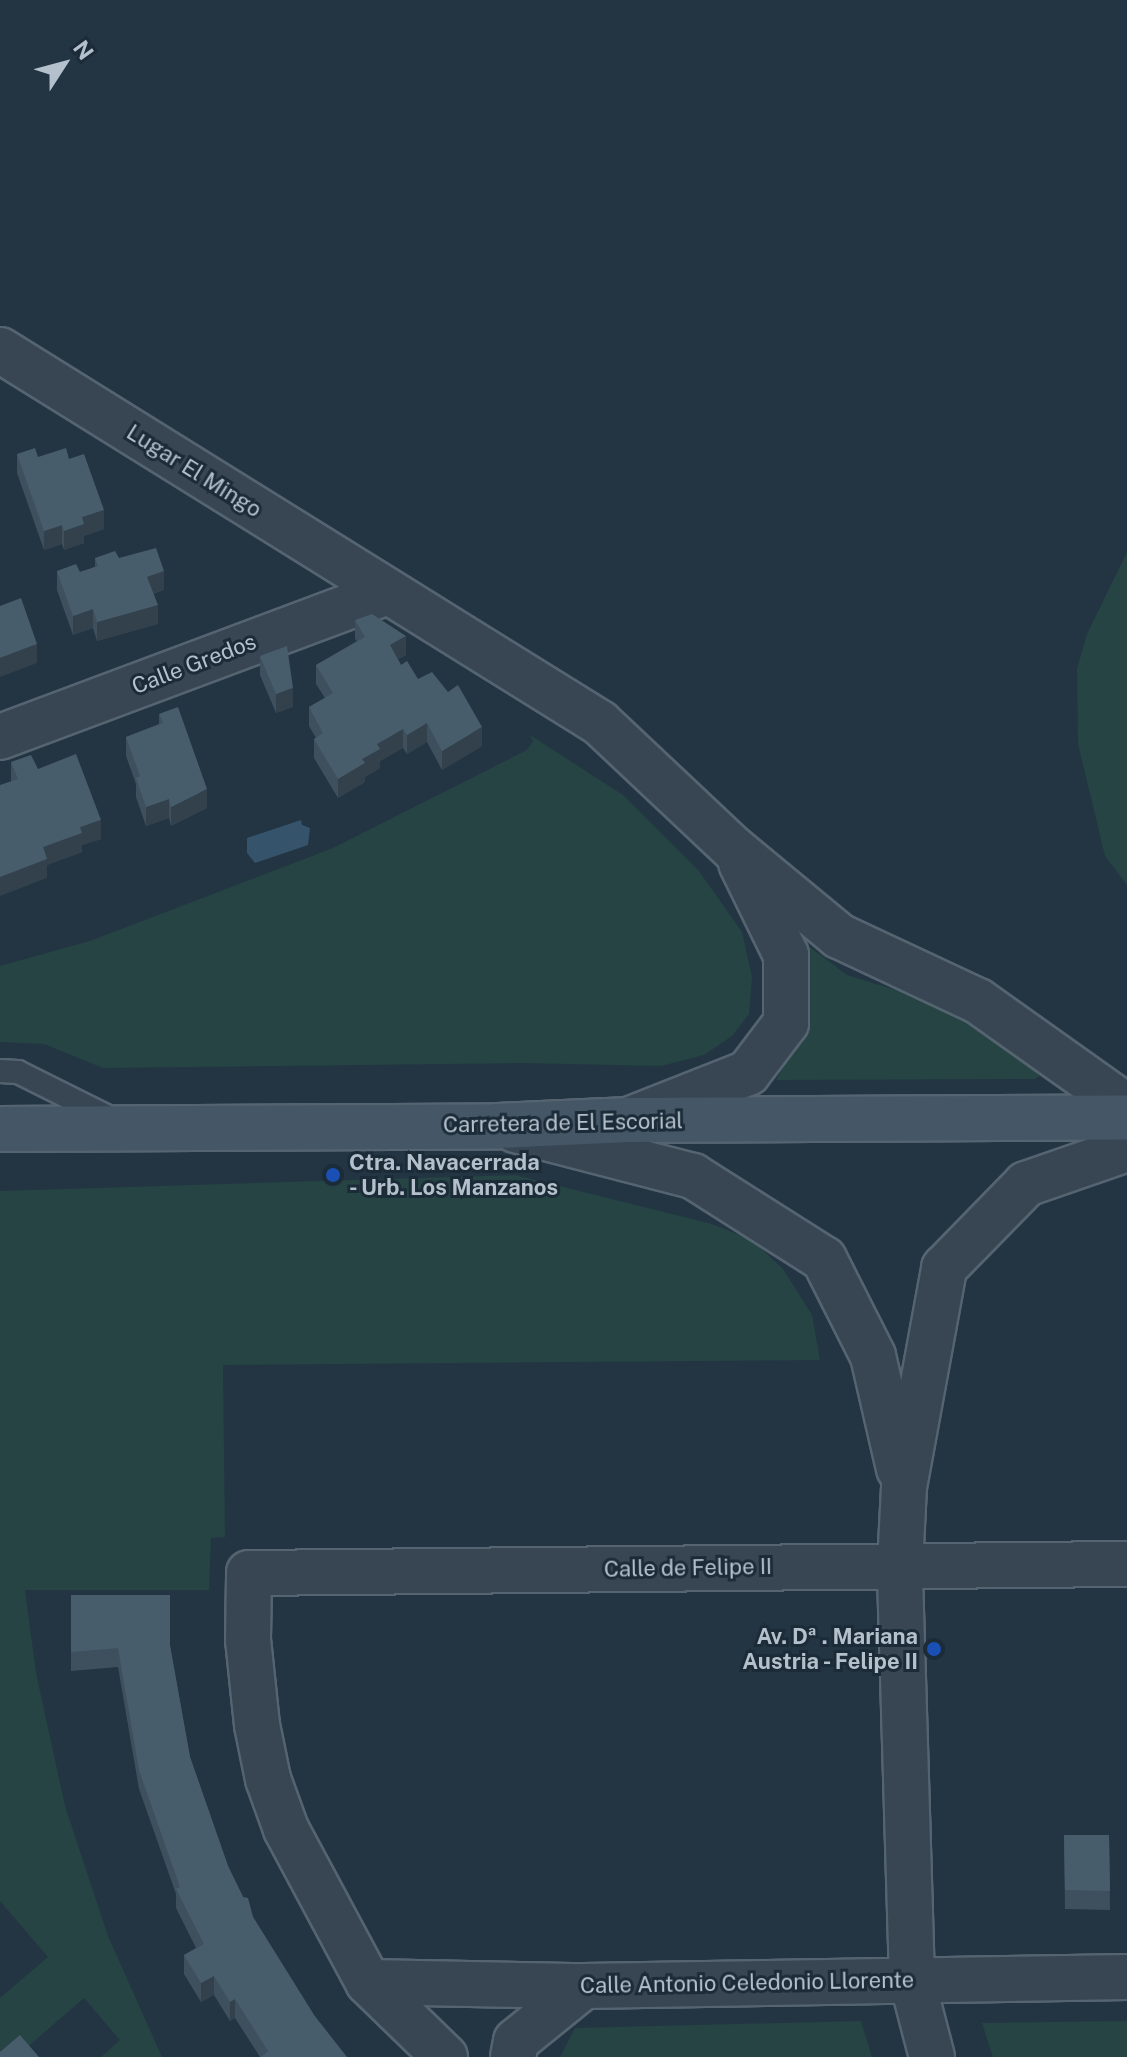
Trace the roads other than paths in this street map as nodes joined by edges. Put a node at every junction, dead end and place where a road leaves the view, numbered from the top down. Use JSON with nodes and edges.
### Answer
{"nodes":[{"id":1,"x":2,"y":356,"type":"edge"},
{"id":2,"x":388,"y":592,"type":"junction"},
{"id":3,"x":0,"y":737,"type":"edge"},
{"id":4,"x":735,"y":850,"type":"junction"},
{"id":5,"x":0,"y":1071,"type":"edge"},
{"id":6,"x":1127,"y":1107,"type":"edge"},
{"id":7,"x":1127,"y":1117,"type":"edge"},
{"id":8,"x":629,"y":1120,"type":"junction"},
{"id":9,"x":498,"y":1126,"type":"junction"},
{"id":10,"x":129,"y":1128,"type":"junction"},
{"id":11,"x":0,"y":1129,"type":"edge"},
{"id":12,"x":1127,"y":1149,"type":"edge"},
{"id":13,"x":904,"y":1487,"type":"junction"},
{"id":14,"x":1127,"y":1564,"type":"edge"},
{"id":15,"x":900,"y":1566,"type":"junction"},
{"id":16,"x":1127,"y":1977,"type":"edge"},
{"id":17,"x":912,"y":1980,"type":"junction"},
{"id":18,"x":368,"y":1982,"type":"junction"},
{"id":19,"x":584,"y":1986,"type":"junction"},
{"id":20,"x":445,"y":2057,"type":"edge"},
{"id":21,"x":513,"y":2057,"type":"edge"},
{"id":22,"x":932,"y":2057,"type":"edge"}],
"edges":[{"from":1,"to":2,"type":"street","name":"Lugar El Mingo"},
{"from":2,"to":3,"type":"street","name":"Calle Gredos"},
{"from":2,"to":4,"type":"street","name":"Lugar El Mingo"},
{"from":4,"to":6,"type":"street","name":"Lugar El Mingo"},
{"from":4,"to":8,"type":"street"},
{"from":5,"to":10,"type":"lane"},
{"from":7,"to":8,"type":"street","name":"Carretera de El Escorial"},
{"from":8,"to":9,"type":"street","name":"Carretera de El Escorial"},
{"from":9,"to":10,"type":"street","name":"Carretera de El Escorial"},
{"from":9,"to":13,"type":"street"},
{"from":10,"to":11,"type":"street","name":"Carretera de El Escorial"},
{"from":12,"to":13,"type":"street"},
{"from":13,"to":15,"type":"street"},
{"from":14,"to":15,"type":"street","name":"Calle de Felipe II"},
{"from":15,"to":17,"type":"street"},
{"from":15,"to":18,"type":"street","name":"Calle de Felipe II"},
{"from":16,"to":17,"type":"street","name":"Calle Antonio Celedonio Llorente"},
{"from":17,"to":19,"type":"street","name":"Calle Antonio Celedonio Llorente"},
{"from":17,"to":22,"type":"street"},
{"from":18,"to":19,"type":"street","name":"Calle Antonio Celedonio Llorente"},
{"from":18,"to":20,"type":"street"},
{"from":19,"to":21,"type":"street"}]}
